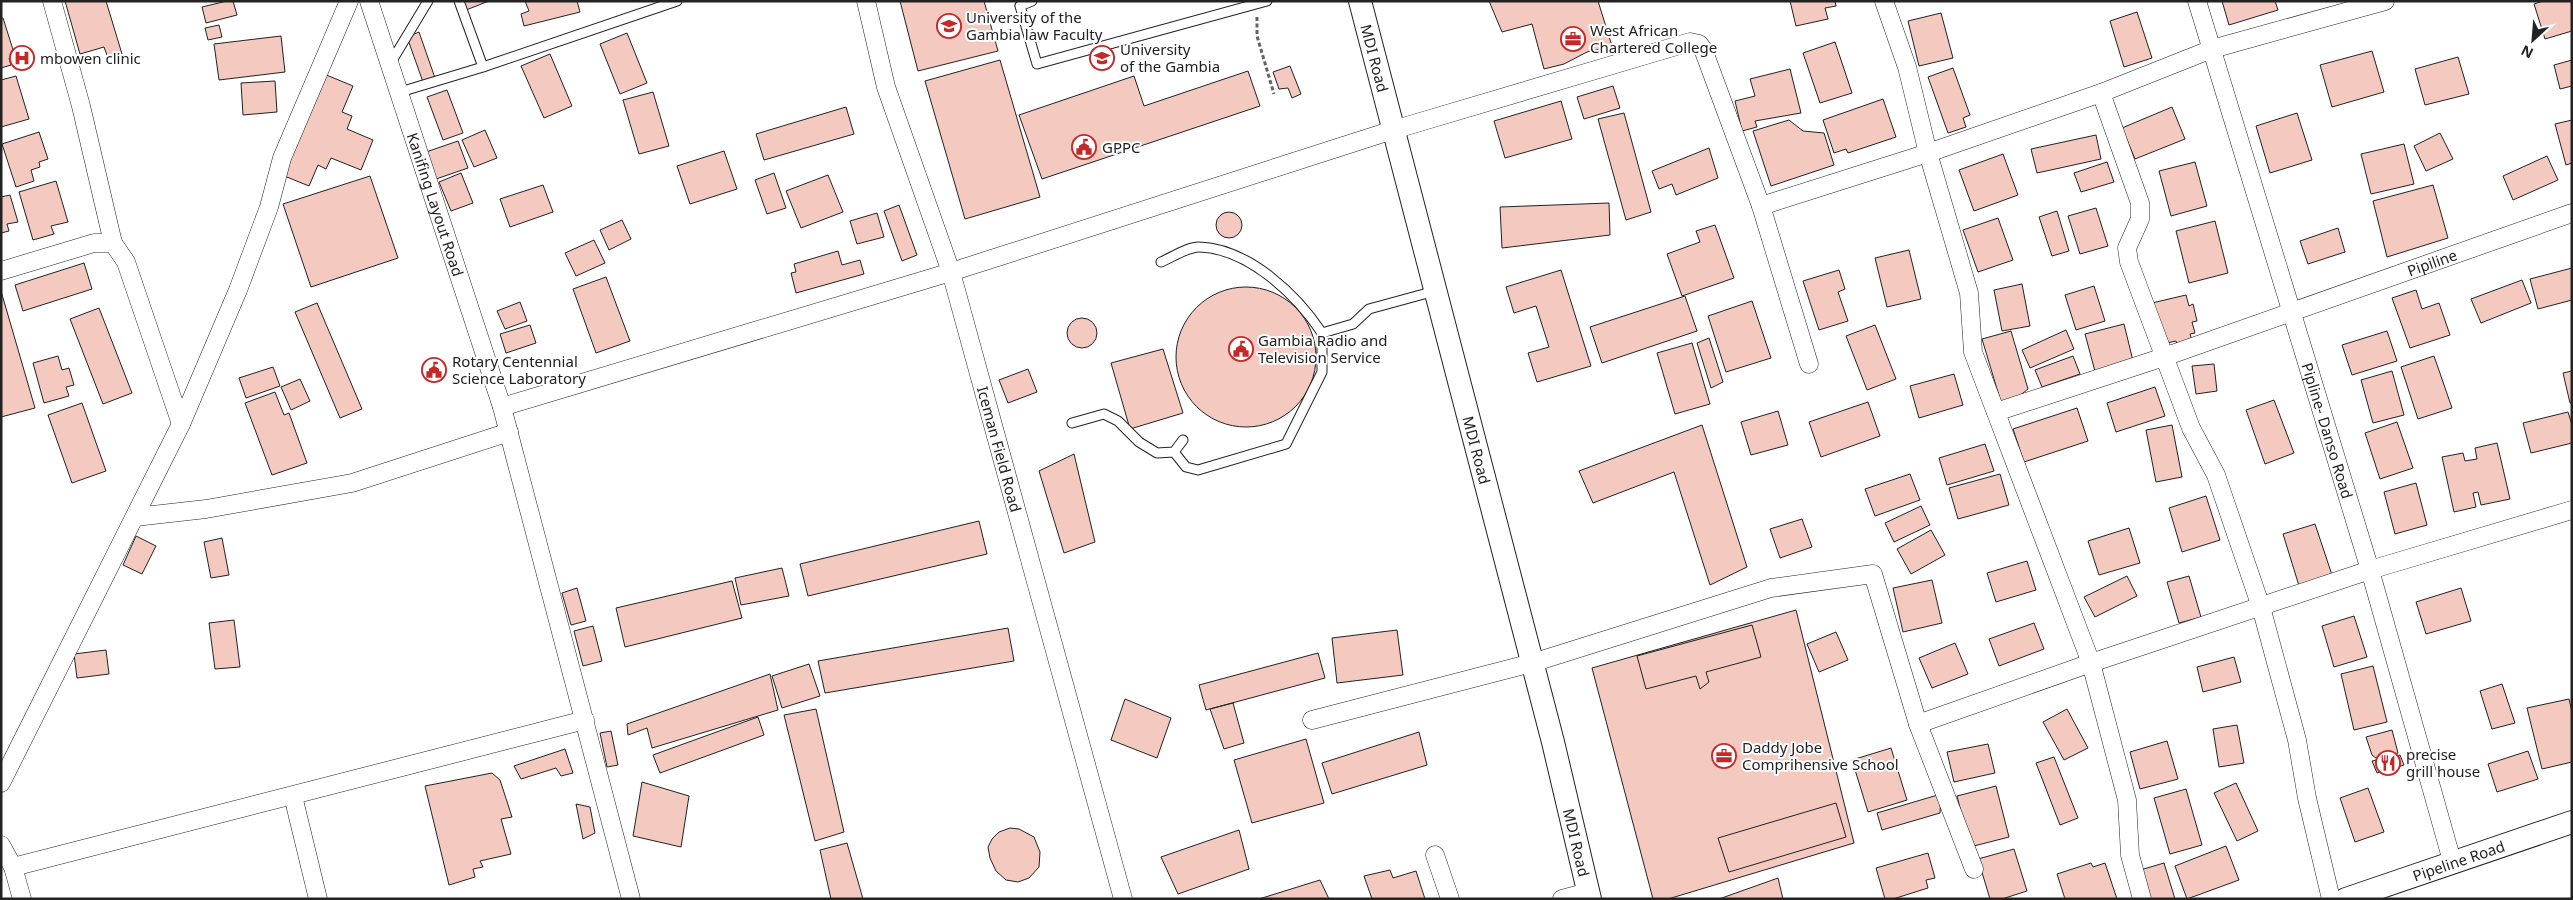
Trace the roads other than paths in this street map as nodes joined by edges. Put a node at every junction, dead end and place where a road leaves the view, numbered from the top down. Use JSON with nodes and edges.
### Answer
{"nodes":[{"id":1,"x":52,"y":1,"type":"edge"},
{"id":2,"x":349,"y":1,"type":"edge"},
{"id":3,"x":369,"y":1,"type":"edge"},
{"id":4,"x":428,"y":1,"type":"edge"},
{"id":5,"x":459,"y":1,"type":"edge"},
{"id":6,"x":677,"y":1,"type":"edge"},
{"id":7,"x":866,"y":1,"type":"edge"},
{"id":8,"x":1032,"y":1,"type":"edge"},
{"id":9,"x":1267,"y":1,"type":"edge"},
{"id":10,"x":1360,"y":1,"type":"edge"},
{"id":11,"x":1884,"y":1,"type":"edge"},
{"id":12,"x":2197,"y":1,"type":"edge"},
{"id":13,"x":2386,"y":1,"type":"edge"},
{"id":14,"x":2212,"y":49,"type":"junction"},
{"id":15,"x":390,"y":64,"type":"junction"},
{"id":16,"x":483,"y":67,"type":"junction"},
{"id":17,"x":400,"y":92,"type":"junction"},
{"id":18,"x":2102,"y":92,"type":"junction"},
{"id":19,"x":1393,"y":130,"type":"junction"},
{"id":20,"x":1928,"y":153,"type":"junction"},
{"id":21,"x":1761,"y":206,"type":"junction"},
{"id":22,"x":2572,"y":213,"type":"edge"},
{"id":23,"x":113,"y":243,"type":"junction"},
{"id":24,"x":1161,"y":262,"type":"dead end"},
{"id":25,"x":1,"y":271,"type":"edge"},
{"id":26,"x":951,"y":272,"type":"junction"},
{"id":27,"x":1436,"y":291,"type":"junction"},
{"id":28,"x":2293,"y":310,"type":"junction"},
{"id":29,"x":1322,"y":333,"type":"junction"},
{"id":30,"x":2164,"y":357,"type":"junction"},
{"id":31,"x":1809,"y":364,"type":"dead end"},
{"id":32,"x":502,"y":407,"type":"junction"},
{"id":33,"x":1996,"y":412,"type":"junction"},
{"id":34,"x":1072,"y":423,"type":"dead end"},
{"id":35,"x":181,"y":424,"type":"junction"},
{"id":36,"x":508,"y":432,"type":"junction"},
{"id":37,"x":1183,"y":440,"type":"dead end"},
{"id":38,"x":1174,"y":452,"type":"junction"},
{"id":39,"x":2572,"y":510,"type":"edge"},
{"id":40,"x":135,"y":517,"type":"junction"},
{"id":41,"x":2370,"y":570,"type":"junction"},
{"id":42,"x":2261,"y":607,"type":"junction"},
{"id":43,"x":1532,"y":663,"type":"junction"},
{"id":44,"x":2091,"y":663,"type":"junction"},
{"id":45,"x":585,"y":720,"type":"junction"},
{"id":46,"x":1312,"y":720,"type":"dead end"},
{"id":47,"x":1918,"y":724,"type":"junction"},
{"id":48,"x":1,"y":783,"type":"edge"},
{"id":49,"x":293,"y":796,"type":"junction"},
{"id":50,"x":2572,"y":822,"type":"edge"},
{"id":51,"x":1,"y":844,"type":"edge"},
{"id":52,"x":1435,"y":855,"type":"dead end"},
{"id":53,"x":2452,"y":861,"type":"junction"},
{"id":54,"x":12,"y":867,"type":"junction"},
{"id":55,"x":1974,"y":869,"type":"dead end"},
{"id":56,"x":1589,"y":895,"type":"edge"},
{"id":57,"x":22,"y":899,"type":"edge"},
{"id":58,"x":318,"y":899,"type":"edge"},
{"id":59,"x":631,"y":899,"type":"edge"},
{"id":60,"x":1123,"y":899,"type":"edge"},
{"id":61,"x":1450,"y":899,"type":"edge"},
{"id":62,"x":1562,"y":899,"type":"edge"},
{"id":63,"x":2142,"y":899,"type":"edge"},
{"id":64,"x":2331,"y":899,"type":"edge"},
{"id":65,"x":2346,"y":899,"type":"edge"}],
"edges":[{"from":1,"to":23,"type":"street"},
{"from":2,"to":35,"type":"street"},
{"from":3,"to":15,"type":"street","name":"Kanifing Layout Road"},
{"from":4,"to":15,"type":"lane"},
{"from":5,"to":16,"type":"lane"},
{"from":6,"to":16,"type":"lane"},
{"from":7,"to":26,"type":"street","name":"Iceman Field Road"},
{"from":8,"to":9,"type":"lane"},
{"from":10,"to":19,"type":"street","name":"MDI Road"},
{"from":11,"to":20,"type":"street"},
{"from":12,"to":14,"type":"street","name":"Pipline- Danso Road"},
{"from":13,"to":14,"type":"street"},
{"from":14,"to":18,"type":"street"},
{"from":14,"to":28,"type":"street","name":"Pipline- Danso Road"},
{"from":15,"to":17,"type":"street","name":"Kanifing Layout Road"},
{"from":16,"to":17,"type":"lane"},
{"from":17,"to":32,"type":"street","name":"Kanifing Layout Road"},
{"from":18,"to":20,"type":"street"},
{"from":18,"to":30,"type":"street"},
{"from":19,"to":21,"type":"street"},
{"from":19,"to":26,"type":"street"},
{"from":19,"to":27,"type":"street","name":"MDI Road"},
{"from":20,"to":21,"type":"street"},
{"from":20,"to":33,"type":"street"},
{"from":21,"to":31,"type":"street"},
{"from":22,"to":28,"type":"street","name":"Pipiline"},
{"from":23,"to":25,"type":"street"},
{"from":23,"to":35,"type":"street"},
{"from":24,"to":29,"type":"lane"},
{"from":26,"to":32,"type":"street"},
{"from":26,"to":60,"type":"street","name":"Iceman Field Road"},
{"from":27,"to":29,"type":"lane"},
{"from":27,"to":43,"type":"street","name":"MDI Road"},
{"from":28,"to":30,"type":"street","name":"Pipiline"},
{"from":28,"to":41,"type":"street","name":"Pipline- Danso Road"},
{"from":29,"to":38,"type":"lane"},
{"from":30,"to":33,"type":"street","name":"Pipiline"},
{"from":30,"to":42,"type":"street"},
{"from":32,"to":36,"type":"street","name":"Kanifing Layout Road"},
{"from":33,"to":44,"type":"street"},
{"from":34,"to":38,"type":"lane"},
{"from":35,"to":40,"type":"street"},
{"from":36,"to":40,"type":"street"},
{"from":36,"to":45,"type":"street","name":"Kanifing Layout Road"},
{"from":37,"to":38,"type":"lane"},
{"from":39,"to":41,"type":"street"},
{"from":40,"to":48,"type":"street"},
{"from":41,"to":42,"type":"street"},
{"from":41,"to":53,"type":"street","name":"Pipline- Danso Road"},
{"from":42,"to":44,"type":"street"},
{"from":42,"to":64,"type":"street"},
{"from":43,"to":46,"type":"street"},
{"from":43,"to":47,"type":"street"},
{"from":43,"to":56,"type":"street","name":"MDI Road"},
{"from":44,"to":47,"type":"street"},
{"from":44,"to":63,"type":"street"},
{"from":45,"to":49,"type":"street"},
{"from":45,"to":59,"type":"street","name":"Kanifing Layout Road"},
{"from":47,"to":55,"type":"street"},
{"from":49,"to":54,"type":"street"},
{"from":49,"to":58,"type":"street"},
{"from":50,"to":53,"type":"street","name":"Pipeline Road"},
{"from":51,"to":54,"type":"street"},
{"from":52,"to":61,"type":"street"},
{"from":53,"to":65,"type":"street","name":"Pipeline Road"},
{"from":54,"to":57,"type":"street"},
{"from":56,"to":62,"type":"street"}]}
